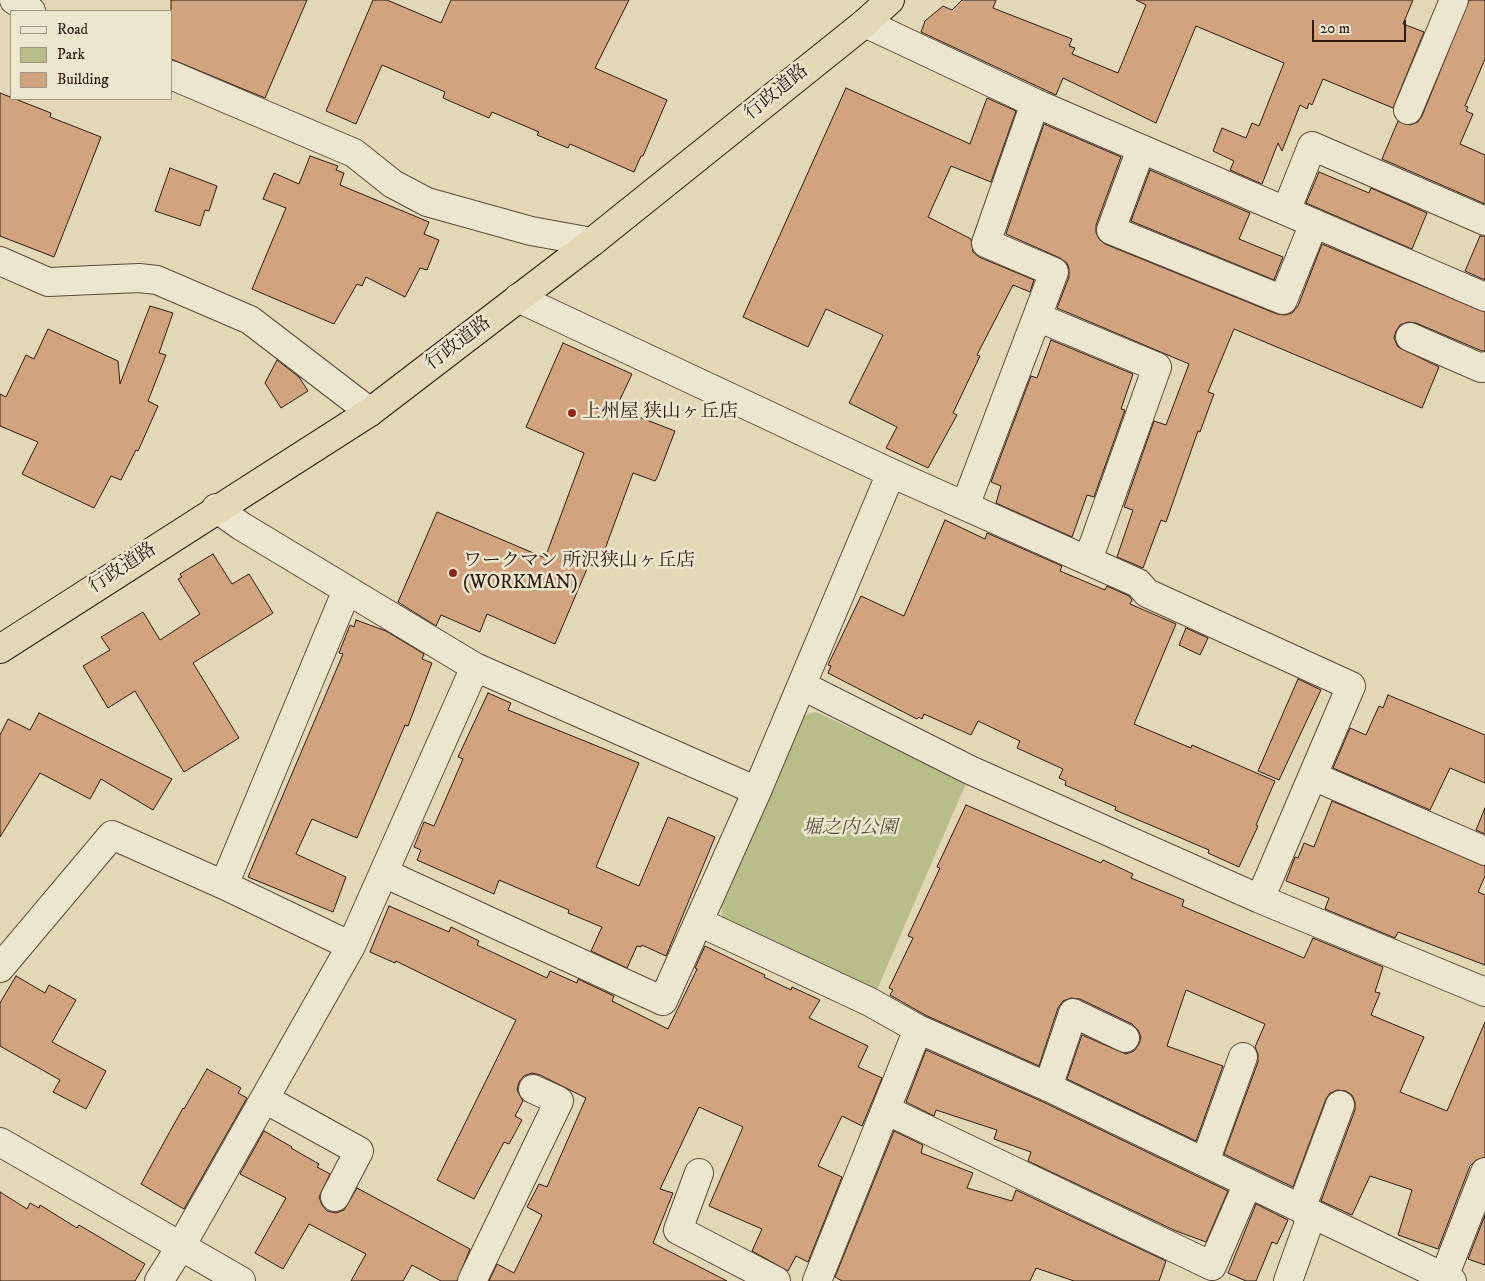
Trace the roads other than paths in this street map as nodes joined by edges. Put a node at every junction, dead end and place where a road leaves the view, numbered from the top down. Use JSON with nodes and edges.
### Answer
{"nodes":[{"id":1,"x":14,"y":0,"type":"edge"},
{"id":2,"x":890,"y":0,"type":"edge"},
{"id":3,"x":1454,"y":0,"type":"edge"},
{"id":4,"x":29,"y":10,"type":"edge"},
{"id":5,"x":865,"y":23,"type":"junction"},
{"id":6,"x":172,"y":75,"type":"edge"},
{"id":7,"x":1035,"y":103,"type":"junction"},
{"id":8,"x":1408,"y":110,"type":"dead end"},
{"id":9,"x":1141,"y":148,"type":"junction"},
{"id":10,"x":1286,"y":211,"type":"junction"},
{"id":11,"x":1485,"y":221,"type":"edge"},
{"id":12,"x":1314,"y":223,"type":"junction"},
{"id":13,"x":592,"y":242,"type":"junction"},
{"id":14,"x":0,"y":261,"type":"edge"},
{"id":15,"x":1485,"y":297,"type":"edge"},
{"id":16,"x":518,"y":298,"type":"junction"},
{"id":17,"x":1037,"y":318,"type":"junction"},
{"id":18,"x":1410,"y":337,"type":"dead end"},
{"id":19,"x":1485,"y":366,"type":"edge"},
{"id":20,"x":370,"y":412,"type":"junction"},
{"id":21,"x":891,"y":473,"type":"junction"},
{"id":22,"x":965,"y":506,"type":"junction"},
{"id":23,"x":216,"y":508,"type":"junction"},
{"id":24,"x":1088,"y":560,"type":"junction"},
{"id":25,"x":347,"y":590,"type":"junction"},
{"id":26,"x":0,"y":649,"type":"edge"},
{"id":27,"x":475,"y":667,"type":"junction"},
{"id":28,"x":802,"y":686,"type":"junction"},
{"id":29,"x":1313,"y":776,"type":"junction"},
{"id":30,"x":758,"y":791,"type":"junction"},
{"id":31,"x":1485,"y":851,"type":"edge"},
{"id":32,"x":384,"y":873,"type":"junction"},
{"id":33,"x":224,"y":885,"type":"junction"},
{"id":34,"x":1260,"y":899,"type":"junction"},
{"id":35,"x":699,"y":922,"type":"junction"},
{"id":36,"x":351,"y":946,"type":"junction"},
{"id":37,"x":0,"y":968,"type":"edge"},
{"id":38,"x":1485,"y":992,"type":"edge"},
{"id":39,"x":918,"y":1029,"type":"junction"},
{"id":40,"x":1125,"y":1038,"type":"dead end"},
{"id":41,"x":1243,"y":1057,"type":"dead end"},
{"id":42,"x":1048,"y":1087,"type":"junction"},
{"id":43,"x":533,"y":1089,"type":"dead end"},
{"id":44,"x":265,"y":1099,"type":"junction"},
{"id":45,"x":1340,"y":1105,"type":"dead end"},
{"id":46,"x":886,"y":1110,"type":"junction"},
{"id":47,"x":0,"y":1142,"type":"edge"},
{"id":48,"x":1205,"y":1162,"type":"junction"},
{"id":49,"x":1485,"y":1172,"type":"edge"},
{"id":50,"x":699,"y":1173,"type":"dead end"},
{"id":51,"x":1248,"y":1183,"type":"junction"},
{"id":52,"x":335,"y":1197,"type":"dead end"},
{"id":53,"x":1306,"y":1211,"type":"junction"},
{"id":54,"x":181,"y":1246,"type":"junction"},
{"id":55,"x":1439,"y":1278,"type":"edge"},
{"id":56,"x":159,"y":1281,"type":"edge"},
{"id":57,"x":241,"y":1281,"type":"edge"},
{"id":58,"x":472,"y":1281,"type":"edge"},
{"id":59,"x":776,"y":1281,"type":"edge"},
{"id":60,"x":817,"y":1281,"type":"edge"},
{"id":61,"x":1288,"y":1281,"type":"edge"}],
"edges":[{"from":1,"to":4,"type":"street"},
{"from":2,"to":5,"type":"highway","name":"行政道路"},
{"from":3,"to":8,"type":"street"},
{"from":5,"to":7,"type":"street"},
{"from":5,"to":13,"type":"highway","name":"行政道路"},
{"from":6,"to":13,"type":"street"},
{"from":7,"to":9,"type":"street"},
{"from":7,"to":17,"type":"street"},
{"from":9,"to":10,"type":"street"},
{"from":9,"to":12,"type":"street"},
{"from":10,"to":11,"type":"street"},
{"from":10,"to":12,"type":"street"},
{"from":12,"to":15,"type":"street"},
{"from":13,"to":16,"type":"highway","name":"行政道路"},
{"from":14,"to":20,"type":"street"},
{"from":16,"to":20,"type":"highway","name":"行政道路"},
{"from":16,"to":21,"type":"street"},
{"from":17,"to":22,"type":"street"},
{"from":17,"to":24,"type":"street"},
{"from":18,"to":19,"type":"street"},
{"from":20,"to":23,"type":"highway","name":"行政道路"},
{"from":21,"to":22,"type":"street"},
{"from":21,"to":28,"type":"street"},
{"from":22,"to":24,"type":"street"},
{"from":23,"to":25,"type":"street"},
{"from":23,"to":26,"type":"highway","name":"行政道路"},
{"from":24,"to":29,"type":"street"},
{"from":25,"to":27,"type":"street"},
{"from":25,"to":33,"type":"street"},
{"from":27,"to":30,"type":"street"},
{"from":27,"to":32,"type":"street"},
{"from":28,"to":30,"type":"street"},
{"from":28,"to":34,"type":"street"},
{"from":29,"to":31,"type":"street"},
{"from":29,"to":34,"type":"street"},
{"from":30,"to":35,"type":"street"},
{"from":32,"to":35,"type":"street"},
{"from":32,"to":36,"type":"street"},
{"from":33,"to":36,"type":"street"},
{"from":33,"to":37,"type":"street"},
{"from":34,"to":38,"type":"street"},
{"from":35,"to":39,"type":"street"},
{"from":36,"to":44,"type":"street"},
{"from":39,"to":42,"type":"street"},
{"from":39,"to":46,"type":"street"},
{"from":40,"to":42,"type":"street"},
{"from":41,"to":48,"type":"street"},
{"from":42,"to":48,"type":"street"},
{"from":43,"to":58,"type":"street"},
{"from":44,"to":52,"type":"street"},
{"from":44,"to":54,"type":"street"},
{"from":45,"to":53,"type":"street"},
{"from":46,"to":51,"type":"street"},
{"from":46,"to":60,"type":"street"},
{"from":47,"to":54,"type":"street"},
{"from":48,"to":51,"type":"street"},
{"from":49,"to":55,"type":"street"},
{"from":50,"to":59,"type":"street"},
{"from":51,"to":53,"type":"street"},
{"from":53,"to":55,"type":"street"},
{"from":53,"to":61,"type":"street"},
{"from":54,"to":56,"type":"street"},
{"from":54,"to":57,"type":"street"}]}
